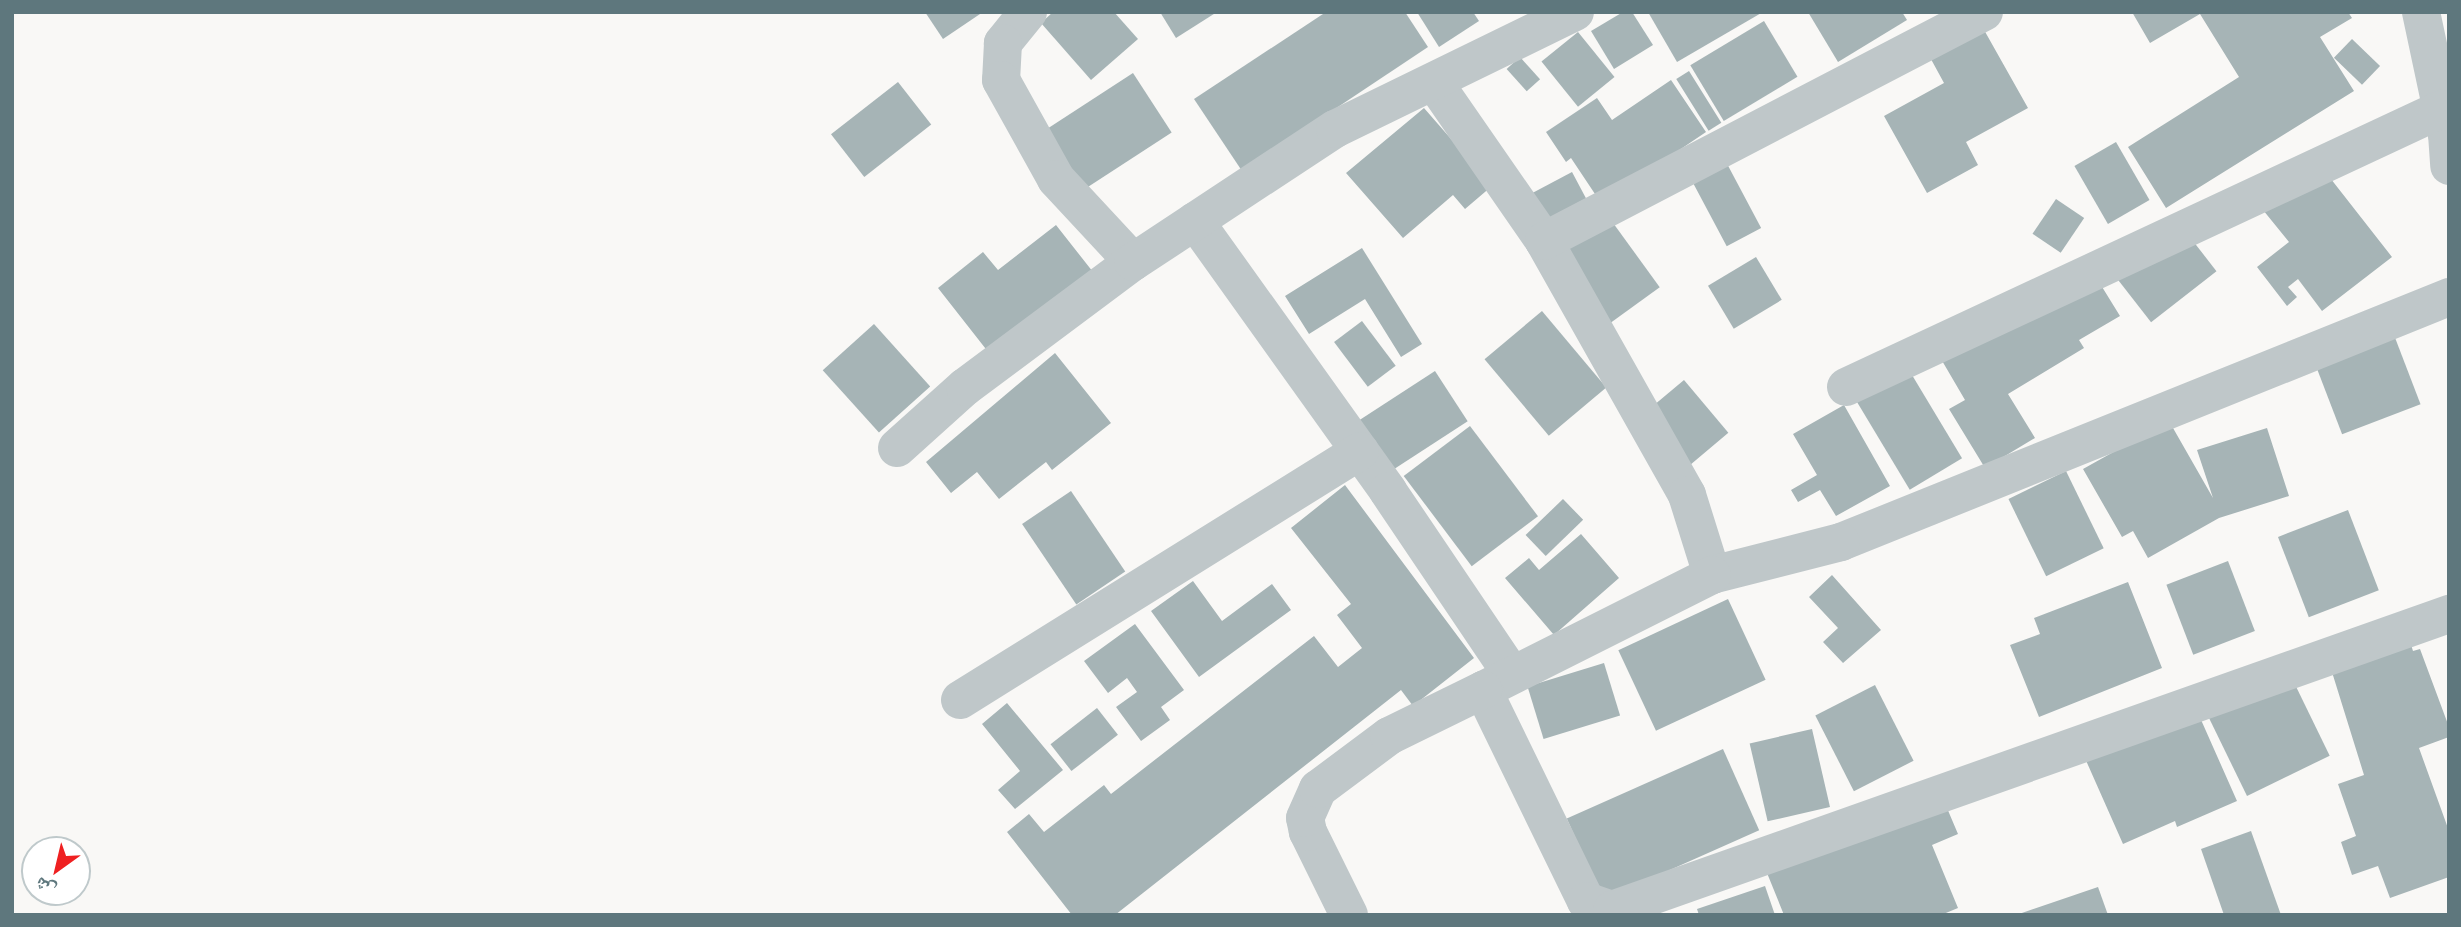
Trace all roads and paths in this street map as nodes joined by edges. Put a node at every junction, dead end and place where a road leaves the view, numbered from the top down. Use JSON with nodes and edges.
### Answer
{"nodes":[{"id":1,"x":1028,"y":12,"type":"edge"},
{"id":2,"x":1575,"y":12,"type":"edge"},
{"id":3,"x":1984,"y":12,"type":"edge"},
{"id":4,"x":2421,"y":12,"type":"edge"},
{"id":5,"x":1434,"y":82,"type":"junction"},
{"id":6,"x":2442,"y":109,"type":"junction"},
{"id":7,"x":2449,"y":166,"type":"edge"},
{"id":8,"x":1195,"y":221,"type":"junction"},
{"id":9,"x":1544,"y":241,"type":"junction"},
{"id":10,"x":1133,"y":262,"type":"junction"},
{"id":11,"x":2449,"y":297,"type":"edge"},
{"id":12,"x":1846,"y":387,"type":"dead end"},
{"id":13,"x":897,"y":448,"type":"dead end"},
{"id":14,"x":1360,"y":451,"type":"junction"},
{"id":15,"x":1712,"y":575,"type":"junction"},
{"id":16,"x":2449,"y":614,"type":"edge"},
{"id":17,"x":1497,"y":682,"type":"junction"},
{"id":18,"x":960,"y":701,"type":"dead end"},
{"id":19,"x":1349,"y":915,"type":"edge"}],
"edges":[{"from":1,"to":10,"type":"street"},
{"from":2,"to":5,"type":"street"},
{"from":3,"to":9,"type":"street"},
{"from":4,"to":6,"type":"street"},
{"from":5,"to":8,"type":"street"},
{"from":5,"to":9,"type":"street"},
{"from":6,"to":7,"type":"street"},
{"from":6,"to":12,"type":"street"},
{"from":8,"to":10,"type":"street"},
{"from":8,"to":14,"type":"street"},
{"from":9,"to":15,"type":"street"},
{"from":10,"to":13,"type":"street"},
{"from":11,"to":15,"type":"street"},
{"from":14,"to":17,"type":"street"},
{"from":14,"to":18,"type":"street"},
{"from":15,"to":17,"type":"street"},
{"from":16,"to":17,"type":"street"},
{"from":17,"to":19,"type":"street"}]}
